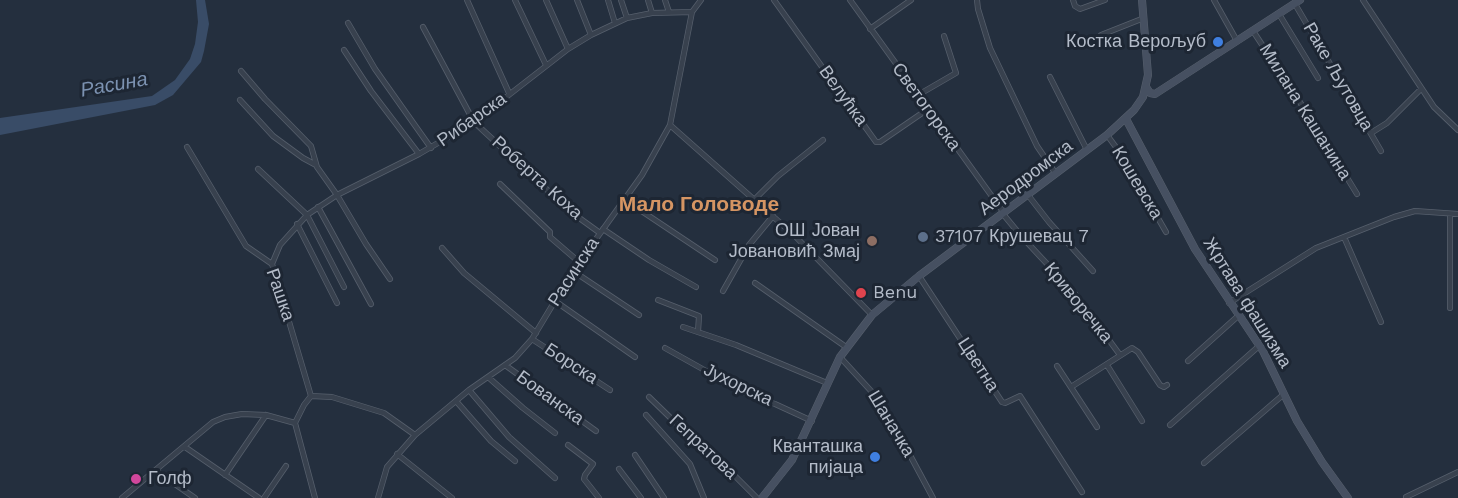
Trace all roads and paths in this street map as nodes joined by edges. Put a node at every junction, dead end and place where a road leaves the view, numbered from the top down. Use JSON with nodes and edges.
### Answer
{"nodes":[{"id":1,"x":467,"y":0,"type":"edge"},
{"id":2,"x":515,"y":0,"type":"edge"},
{"id":3,"x":546,"y":0,"type":"edge"},
{"id":4,"x":578,"y":0,"type":"edge"},
{"id":5,"x":608,"y":0,"type":"edge"},
{"id":6,"x":621,"y":0,"type":"edge"},
{"id":7,"x":648,"y":0,"type":"edge"},
{"id":8,"x":665,"y":0,"type":"edge"},
{"id":9,"x":701,"y":0,"type":"edge"},
{"id":10,"x":774,"y":0,"type":"edge"},
{"id":11,"x":850,"y":0,"type":"edge"},
{"id":12,"x":911,"y":0,"type":"edge"},
{"id":13,"x":977,"y":0,"type":"edge"},
{"id":14,"x":1073,"y":0,"type":"edge"},
{"id":15,"x":1105,"y":0,"type":"edge"},
{"id":16,"x":1142,"y":0,"type":"edge"},
{"id":17,"x":1214,"y":0,"type":"edge"},
{"id":18,"x":1363,"y":0,"type":"edge"},
{"id":19,"x":1297,"y":2,"type":"edge"},
{"id":20,"x":669,"y":12,"type":"junction"},
{"id":21,"x":692,"y":12,"type":"junction"},
{"id":22,"x":652,"y":13,"type":"junction"},
{"id":23,"x":1279,"y":14,"type":"junction"},
{"id":24,"x":627,"y":18,"type":"junction"},
{"id":25,"x":1144,"y":18,"type":"junction"},
{"id":26,"x":348,"y":23,"type":"dead end"},
{"id":27,"x":615,"y":23,"type":"junction"},
{"id":28,"x":423,"y":27,"type":"dead end"},
{"id":29,"x":870,"y":29,"type":"junction"},
{"id":30,"x":1253,"y":31,"type":"junction"},
{"id":31,"x":591,"y":34,"type":"junction"},
{"id":32,"x":1101,"y":35,"type":"dead end"},
{"id":33,"x":944,"y":36,"type":"dead end"},
{"id":34,"x":1237,"y":41,"type":"junction"},
{"id":35,"x":568,"y":49,"type":"junction"},
{"id":36,"x":344,"y":50,"type":"dead end"},
{"id":37,"x":546,"y":65,"type":"junction"},
{"id":38,"x":241,"y":71,"type":"dead end"},
{"id":39,"x":1050,"y":78,"type":"dead end"},
{"id":40,"x":1318,"y":78,"type":"dead end"},
{"id":41,"x":1148,"y":79,"type":"junction"},
{"id":42,"x":1421,"y":89,"type":"junction"},
{"id":43,"x":1152,"y":92,"type":"junction"},
{"id":44,"x":509,"y":93,"type":"junction"},
{"id":45,"x":918,"y":95,"type":"junction"},
{"id":46,"x":240,"y":100,"type":"dead end"},
{"id":47,"x":1136,"y":108,"type":"junction"},
{"id":48,"x":928,"y":109,"type":"junction"},
{"id":49,"x":1126,"y":119,"type":"junction"},
{"id":50,"x":474,"y":122,"type":"junction"},
{"id":51,"x":670,"y":125,"type":"junction"},
{"id":52,"x":1458,"y":130,"type":"edge"},
{"id":53,"x":1371,"y":133,"type":"junction"},
{"id":54,"x":1107,"y":135,"type":"junction"},
{"id":55,"x":824,"y":140,"type":"dead end"},
{"id":56,"x":187,"y":147,"type":"dead end"},
{"id":57,"x":431,"y":148,"type":"junction"},
{"id":58,"x":1087,"y":150,"type":"junction"},
{"id":59,"x":1381,"y":151,"type":"dead end"},
{"id":60,"x":420,"y":154,"type":"junction"},
{"id":61,"x":316,"y":165,"type":"junction"},
{"id":62,"x":258,"y":169,"type":"dead end"},
{"id":63,"x":1056,"y":174,"type":"junction"},
{"id":64,"x":500,"y":184,"type":"dead end"},
{"id":65,"x":1357,"y":194,"type":"dead end"},
{"id":66,"x":337,"y":195,"type":"junction"},
{"id":67,"x":1028,"y":195,"type":"junction"},
{"id":68,"x":625,"y":200,"type":"junction"},
{"id":69,"x":754,"y":200,"type":"junction"},
{"id":70,"x":318,"y":207,"type":"junction"},
{"id":71,"x":1004,"y":214,"type":"junction"},
{"id":72,"x":1450,"y":214,"type":"junction"},
{"id":73,"x":1458,"y":214,"type":"edge"},
{"id":74,"x":307,"y":215,"type":"junction"},
{"id":75,"x":773,"y":216,"type":"junction"},
{"id":76,"x":297,"y":224,"type":"junction"},
{"id":77,"x":601,"y":231,"type":"junction"},
{"id":78,"x":1166,"y":232,"type":"dead end"},
{"id":79,"x":1344,"y":237,"type":"junction"},
{"id":80,"x":442,"y":248,"type":"dead end"},
{"id":81,"x":715,"y":260,"type":"dead end"},
{"id":82,"x":579,"y":262,"type":"junction"},
{"id":83,"x":272,"y":264,"type":"junction"},
{"id":84,"x":573,"y":271,"type":"junction"},
{"id":85,"x":1093,"y":271,"type":"dead end"},
{"id":86,"x":919,"y":276,"type":"junction"},
{"id":87,"x":390,"y":279,"type":"dead end"},
{"id":88,"x":755,"y":283,"type":"dead end"},
{"id":89,"x":696,"y":286,"type":"dead end"},
{"id":90,"x":344,"y":287,"type":"dead end"},
{"id":91,"x":723,"y":291,"type":"dead end"},
{"id":92,"x":658,"y":300,"type":"dead end"},
{"id":93,"x":555,"y":301,"type":"junction"},
{"id":94,"x":337,"y":303,"type":"dead end"},
{"id":95,"x":1230,"y":303,"type":"junction"},
{"id":96,"x":370,"y":304,"type":"dead end"},
{"id":97,"x":1450,"y":308,"type":"dead end"},
{"id":98,"x":639,"y":315,"type":"dead end"},
{"id":99,"x":872,"y":315,"type":"junction"},
{"id":100,"x":1238,"y":316,"type":"junction"},
{"id":101,"x":1381,"y":322,"type":"dead end"},
{"id":102,"x":683,"y":327,"type":"dead end"},
{"id":103,"x":698,"y":332,"type":"junction"},
{"id":104,"x":536,"y":333,"type":"junction"},
{"id":105,"x":532,"y":339,"type":"junction"},
{"id":106,"x":1259,"y":346,"type":"junction"},
{"id":107,"x":846,"y":347,"type":"junction"},
{"id":108,"x":665,"y":348,"type":"dead end"},
{"id":109,"x":1120,"y":355,"type":"junction"},
{"id":110,"x":635,"y":357,"type":"dead end"},
{"id":111,"x":840,"y":357,"type":"junction"},
{"id":112,"x":1188,"y":361,"type":"dead end"},
{"id":113,"x":505,"y":365,"type":"junction"},
{"id":114,"x":1107,"y":365,"type":"junction"},
{"id":115,"x":1057,"y":366,"type":"dead end"},
{"id":116,"x":488,"y":377,"type":"junction"},
{"id":117,"x":828,"y":383,"type":"junction"},
{"id":118,"x":1167,"y":385,"type":"dead end"},
{"id":119,"x":1071,"y":387,"type":"junction"},
{"id":120,"x":469,"y":390,"type":"junction"},
{"id":121,"x":610,"y":390,"type":"dead end"},
{"id":122,"x":1284,"y":394,"type":"junction"},
{"id":123,"x":311,"y":396,"type":"junction"},
{"id":124,"x":649,"y":397,"type":"dead end"},
{"id":125,"x":456,"y":401,"type":"junction"},
{"id":126,"x":266,"y":415,"type":"junction"},
{"id":127,"x":646,"y":415,"type":"dead end"},
{"id":128,"x":812,"y":421,"type":"junction"},
{"id":129,"x":1142,"y":421,"type":"dead end"},
{"id":130,"x":295,"y":423,"type":"junction"},
{"id":131,"x":1170,"y":425,"type":"dead end"},
{"id":132,"x":1097,"y":427,"type":"dead end"},
{"id":133,"x":596,"y":431,"type":"dead end"},
{"id":134,"x":555,"y":433,"type":"dead end"},
{"id":135,"x":415,"y":435,"type":"junction"},
{"id":136,"x":568,"y":445,"type":"dead end"},
{"id":137,"x":185,"y":447,"type":"junction"},
{"id":138,"x":398,"y":454,"type":"junction"},
{"id":139,"x":635,"y":455,"type":"dead end"},
{"id":140,"x":515,"y":461,"type":"dead end"},
{"id":141,"x":1203,"y":463,"type":"dead end"},
{"id":142,"x":286,"y":466,"type":"dead end"},
{"id":143,"x":619,"y":469,"type":"dead end"},
{"id":144,"x":156,"y":471,"type":"junction"},
{"id":145,"x":1458,"y":472,"type":"edge"},
{"id":146,"x":225,"y":475,"type":"junction"},
{"id":147,"x":555,"y":478,"type":"dead end"},
{"id":148,"x":1082,"y":492,"type":"dead end"},
{"id":149,"x":130,"y":496,"type":"edge"},
{"id":150,"x":1406,"y":497,"type":"edge"},
{"id":151,"x":122,"y":498,"type":"edge"},
{"id":152,"x":195,"y":498,"type":"edge"},
{"id":153,"x":259,"y":498,"type":"edge"},
{"id":154,"x":264,"y":498,"type":"edge"},
{"id":155,"x":315,"y":498,"type":"edge"},
{"id":156,"x":378,"y":498,"type":"edge"},
{"id":157,"x":452,"y":498,"type":"edge"},
{"id":158,"x":600,"y":498,"type":"edge"},
{"id":159,"x":641,"y":498,"type":"edge"},
{"id":160,"x":664,"y":498,"type":"edge"},
{"id":161,"x":704,"y":498,"type":"edge"},
{"id":162,"x":757,"y":498,"type":"edge"},
{"id":163,"x":762,"y":498,"type":"edge"},
{"id":164,"x":933,"y":498,"type":"edge"},
{"id":165,"x":1348,"y":498,"type":"edge"}],
"edges":[{"from":1,"to":44,"type":"street"},
{"from":2,"to":37,"type":"street"},
{"from":3,"to":35,"type":"street"},
{"from":4,"to":31,"type":"street"},
{"from":5,"to":27,"type":"street"},
{"from":6,"to":24,"type":"street"},
{"from":7,"to":22,"type":"street"},
{"from":8,"to":20,"type":"street"},
{"from":9,"to":21,"type":"street","name":"Расинска"},
{"from":10,"to":48,"type":"street","name":"Велућка"},
{"from":11,"to":29,"type":"street","name":"Светогорска"},
{"from":12,"to":29,"type":"street"},
{"from":13,"to":63,"type":"street"},
{"from":14,"to":15,"type":"street"},
{"from":16,"to":25,"type":"street","name":"Аеродромска"},
{"from":17,"to":34,"type":"street"},
{"from":18,"to":42,"type":"street"},
{"from":19,"to":23,"type":"street"},
{"from":19,"to":53,"type":"street","name":"Раке Љутовца"},
{"from":20,"to":21,"type":"street","name":"Рибарска"},
{"from":20,"to":22,"type":"street","name":"Рибарска"},
{"from":21,"to":51,"type":"street","name":"Расинска"},
{"from":22,"to":24,"type":"street","name":"Рибарска"},
{"from":23,"to":30,"type":"street"},
{"from":23,"to":40,"type":"street"},
{"from":24,"to":27,"type":"street","name":"Рибарска"},
{"from":25,"to":32,"type":"street"},
{"from":25,"to":41,"type":"street","name":"Аеродромска"},
{"from":26,"to":57,"type":"street"},
{"from":27,"to":31,"type":"street","name":"Рибарска"},
{"from":28,"to":50,"type":"street","name":"Роберта Коха"},
{"from":29,"to":45,"type":"street","name":"Светогорска"},
{"from":30,"to":34,"type":"street"},
{"from":30,"to":65,"type":"street","name":"Милана Кашанина"},
{"from":31,"to":35,"type":"street","name":"Рибарска"},
{"from":33,"to":45,"type":"street"},
{"from":34,"to":43,"type":"street"},
{"from":35,"to":37,"type":"street","name":"Рибарска"},
{"from":36,"to":60,"type":"street"},
{"from":37,"to":44,"type":"street","name":"Рибарска"},
{"from":38,"to":61,"type":"street"},
{"from":39,"to":58,"type":"street"},
{"from":41,"to":43,"type":"street"},
{"from":41,"to":43,"type":"street","name":"Аеродромска"},
{"from":42,"to":52,"type":"street"},
{"from":42,"to":53,"type":"street"},
{"from":43,"to":47,"type":"street"},
{"from":43,"to":47,"type":"street","name":"Аеродромска"},
{"from":44,"to":50,"type":"street","name":"Рибарска"},
{"from":45,"to":48,"type":"street","name":"Светогорска"},
{"from":46,"to":61,"type":"street"},
{"from":47,"to":49,"type":"street","name":"Аеродромска"},
{"from":48,"to":71,"type":"street","name":"Светогорска"},
{"from":49,"to":54,"type":"street","name":"Аеродромска"},
{"from":49,"to":95,"type":"street","name":"Жртава фашизма"},
{"from":50,"to":57,"type":"street","name":"Рибарска"},
{"from":50,"to":77,"type":"street","name":"Роберта Коха"},
{"from":51,"to":68,"type":"street","name":"Расинска"},
{"from":51,"to":69,"type":"street"},
{"from":53,"to":59,"type":"street","name":"Раке Љутовца"},
{"from":54,"to":58,"type":"street","name":"Аеродромска"},
{"from":54,"to":78,"type":"street","name":"Кошевска"},
{"from":55,"to":69,"type":"street"},
{"from":56,"to":83,"type":"street","name":"Рашка"},
{"from":57,"to":60,"type":"street","name":"Рибарска"},
{"from":58,"to":63,"type":"street","name":"Аеродромска"},
{"from":60,"to":66,"type":"street","name":"Рибарска"},
{"from":61,"to":66,"type":"street"},
{"from":62,"to":74,"type":"street"},
{"from":63,"to":67,"type":"street","name":"Аеродромска"},
{"from":64,"to":82,"type":"street"},
{"from":66,"to":70,"type":"street","name":"Рибарска"},
{"from":66,"to":87,"type":"street"},
{"from":67,"to":71,"type":"street","name":"Аеродромска"},
{"from":67,"to":85,"type":"street"},
{"from":68,"to":77,"type":"street","name":"Расинска"},
{"from":68,"to":81,"type":"street"},
{"from":69,"to":75,"type":"street"},
{"from":70,"to":74,"type":"street","name":"Рибарска"},
{"from":70,"to":96,"type":"street"},
{"from":71,"to":86,"type":"street","name":"Аеродромска"},
{"from":71,"to":109,"type":"street","name":"Криворечка"},
{"from":72,"to":73,"type":"street"},
{"from":72,"to":79,"type":"street"},
{"from":72,"to":97,"type":"street"},
{"from":74,"to":76,"type":"street","name":"Рибарска"},
{"from":74,"to":90,"type":"street"},
{"from":75,"to":91,"type":"street"},
{"from":75,"to":99,"type":"street"},
{"from":76,"to":83,"type":"street","name":"Рибарска"},
{"from":76,"to":94,"type":"street"},
{"from":77,"to":82,"type":"street","name":"Расинска"},
{"from":77,"to":89,"type":"street","name":"Роберта Коха"},
{"from":79,"to":95,"type":"street"},
{"from":79,"to":101,"type":"street"},
{"from":80,"to":104,"type":"street"},
{"from":82,"to":84,"type":"street","name":"Расинска"},
{"from":83,"to":123,"type":"street","name":"Рашка"},
{"from":84,"to":93,"type":"street","name":"Расинска"},
{"from":84,"to":98,"type":"street"},
{"from":86,"to":99,"type":"street","name":"Аеродромска"},
{"from":86,"to":148,"type":"street","name":"Цветна"},
{"from":88,"to":107,"type":"street"},
{"from":92,"to":103,"type":"street"},
{"from":93,"to":104,"type":"street","name":"Расинска"},
{"from":93,"to":110,"type":"street"},
{"from":95,"to":100,"type":"street","name":"Жртава фашизма"},
{"from":99,"to":107,"type":"street","name":"Аеродромска"},
{"from":100,"to":106,"type":"street","name":"Жртава фашизма"},
{"from":100,"to":112,"type":"street"},
{"from":102,"to":103,"type":"street"},
{"from":103,"to":117,"type":"street"},
{"from":104,"to":105,"type":"street","name":"Расинска"},
{"from":105,"to":113,"type":"street","name":"Расинска"},
{"from":105,"to":121,"type":"street","name":"Борска"},
{"from":106,"to":122,"type":"street","name":"Жртава фашизма"},
{"from":106,"to":131,"type":"street"},
{"from":107,"to":111,"type":"street","name":"Аеродромска"},
{"from":108,"to":128,"type":"street","name":"Јухорска"},
{"from":109,"to":114,"type":"street","name":"Криворечка"},
{"from":109,"to":118,"type":"street"},
{"from":111,"to":117,"type":"street","name":"Аеродромска"},
{"from":111,"to":164,"type":"street","name":"Шаначка"},
{"from":113,"to":116,"type":"street","name":"Расинска"},
{"from":113,"to":133,"type":"street","name":"Бованска"},
{"from":114,"to":119,"type":"street"},
{"from":114,"to":129,"type":"street","name":"Криворечка"},
{"from":115,"to":119,"type":"street"},
{"from":116,"to":120,"type":"street","name":"Расинска"},
{"from":116,"to":134,"type":"street"},
{"from":117,"to":128,"type":"street","name":"Аеродромска"},
{"from":119,"to":132,"type":"street"},
{"from":120,"to":125,"type":"street","name":"Расинска"},
{"from":120,"to":147,"type":"street"},
{"from":122,"to":141,"type":"street"},
{"from":122,"to":165,"type":"street","name":"Жртава фашизма"},
{"from":123,"to":130,"type":"street"},
{"from":123,"to":135,"type":"street"},
{"from":124,"to":162,"type":"street","name":"Гепратова"},
{"from":125,"to":135,"type":"street","name":"Расинска"},
{"from":125,"to":140,"type":"street"},
{"from":126,"to":130,"type":"street"},
{"from":126,"to":137,"type":"street"},
{"from":126,"to":146,"type":"street"},
{"from":127,"to":161,"type":"street"},
{"from":128,"to":163,"type":"street","name":"Аеродромска"},
{"from":130,"to":155,"type":"street"},
{"from":135,"to":138,"type":"street","name":"Расинска"},
{"from":136,"to":158,"type":"street"},
{"from":137,"to":144,"type":"street"},
{"from":137,"to":146,"type":"street"},
{"from":138,"to":156,"type":"street","name":"Расинска"},
{"from":138,"to":157,"type":"street"},
{"from":139,"to":160,"type":"street"},
{"from":142,"to":154,"type":"street"},
{"from":143,"to":159,"type":"street"},
{"from":144,"to":149,"type":"street"},
{"from":144,"to":152,"type":"street"},
{"from":145,"to":150,"type":"street"},
{"from":146,"to":153,"type":"street"},
{"from":149,"to":151,"type":"street"}]}
